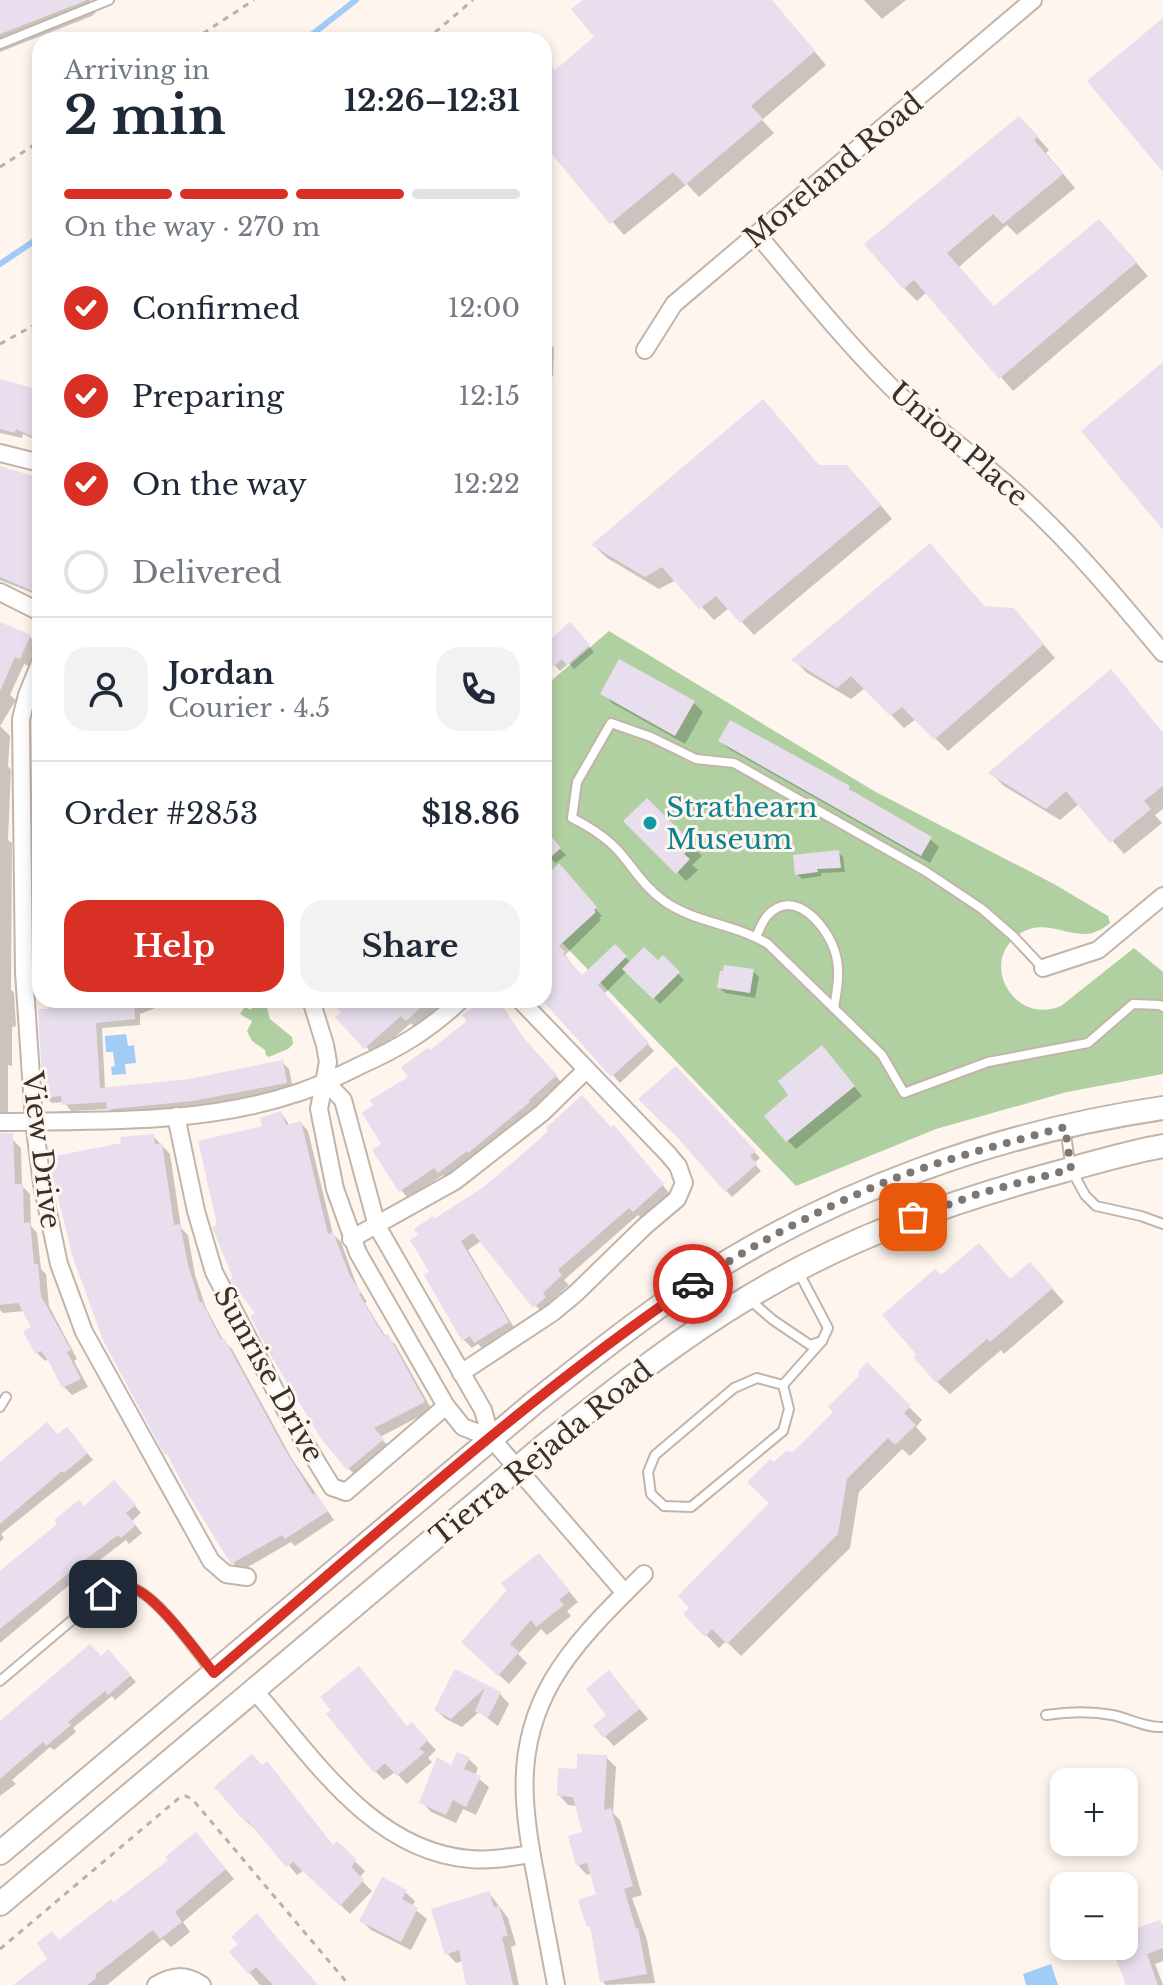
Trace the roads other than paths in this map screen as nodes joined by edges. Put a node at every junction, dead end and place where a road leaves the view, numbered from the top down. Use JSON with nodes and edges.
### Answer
{"nodes":[{"id":1,"x":109,"y":0,"type":"edge"},
{"id":2,"x":1033,"y":0,"type":"edge"},
{"id":3,"x":98,"y":2,"type":"edge"},
{"id":4,"x":0,"y":44,"type":"edge"},
{"id":5,"x":757,"y":234,"type":"junction"},
{"id":6,"x":645,"y":350,"type":"dead end"},
{"id":7,"x":0,"y":453,"type":"edge"},
{"id":8,"x":32,"y":461,"type":"edge"},
{"id":9,"x":0,"y":592,"type":"edge"},
{"id":10,"x":32,"y":608,"type":"edge"},
{"id":11,"x":1163,"y":653,"type":"edge"},
{"id":12,"x":32,"y":683,"type":"edge"},
{"id":13,"x":1163,"y":896,"type":"edge"},
{"id":14,"x":756,"y":937,"type":"junction"},
{"id":15,"x":1043,"y":968,"type":"joint"},
{"id":16,"x":32,"y":972,"type":"edge"},
{"id":17,"x":1163,"y":1007,"type":"edge"},
{"id":18,"x":32,"y":1008,"type":"edge"},
{"id":19,"x":313,"y":1008,"type":"edge"},
{"id":20,"x":453,"y":1008,"type":"edge"},
{"id":21,"x":528,"y":1008,"type":"edge"},
{"id":22,"x":834,"y":1008,"type":"junction"},
{"id":23,"x":586,"y":1070,"type":"junction"},
{"id":24,"x":326,"y":1082,"type":"junction"},
{"id":25,"x":1163,"y":1108,"type":"edge"},
{"id":26,"x":176,"y":1116,"type":"junction"},
{"id":27,"x":34,"y":1121,"type":"junction"},
{"id":28,"x":0,"y":1122,"type":"edge"},
{"id":29,"x":1065,"y":1127,"type":"junction"},
{"id":30,"x":1163,"y":1146,"type":"edge"},
{"id":31,"x":1071,"y":1169,"type":"junction"},
{"id":32,"x":1163,"y":1224,"type":"edge"},
{"id":33,"x":377,"y":1226,"type":"junction"},
{"id":34,"x":351,"y":1239,"type":"junction"},
{"id":35,"x":798,"y":1270,"type":"junction"},
{"id":36,"x":747,"y":1297,"type":"junction"},
{"id":37,"x":822,"y":1341,"type":"junction"},
{"id":38,"x":461,"y":1373,"type":"junction"},
{"id":39,"x":783,"y":1385,"type":"junction"},
{"id":40,"x":6,"y":1397,"type":"dead end"},
{"id":41,"x":446,"y":1406,"type":"junction"},
{"id":42,"x":0,"y":1407,"type":"edge"},
{"id":43,"x":491,"y":1438,"type":"junction"},
{"id":44,"x":517,"y":1468,"type":"junction"},
{"id":45,"x":644,"y":1574,"type":"dead end"},
{"id":46,"x":247,"y":1577,"type":"dead end"},
{"id":47,"x":625,"y":1593,"type":"junction"},
{"id":48,"x":214,"y":1673,"type":"junction"},
{"id":49,"x":0,"y":1681,"type":"edge"},
{"id":50,"x":254,"y":1690,"type":"junction"},
{"id":51,"x":1046,"y":1715,"type":"dead end"},
{"id":52,"x":1163,"y":1727,"type":"edge"},
{"id":53,"x":0,"y":1853,"type":"edge"},
{"id":54,"x":531,"y":1854,"type":"junction"},
{"id":55,"x":0,"y":1904,"type":"edge"},
{"id":56,"x":156,"y":1985,"type":"edge"},
{"id":57,"x":202,"y":1985,"type":"edge"},
{"id":58,"x":556,"y":1985,"type":"edge"}],
"edges":[{"from":1,"to":3,"type":"lane"},
{"from":2,"to":5,"type":"street","name":"Moreland Road"},
{"from":3,"to":4,"type":"lane"},
{"from":5,"to":6,"type":"street","name":"Moreland Road"},
{"from":5,"to":11,"type":"street","name":"Union Place"},
{"from":7,"to":8,"type":"street"},
{"from":9,"to":10,"type":"street"},
{"from":12,"to":16,"type":"street","name":"View Drive"},
{"from":13,"to":15,"type":"street"},
{"from":14,"to":15,"type":"lane"},
{"from":14,"to":22,"type":"lane"},
{"from":14,"to":22,"type":"lane"},
{"from":17,"to":22,"type":"lane"},
{"from":18,"to":27,"type":"street","name":"View Drive"},
{"from":19,"to":24,"type":"street"},
{"from":20,"to":24,"type":"street"},
{"from":21,"to":23,"type":"street"},
{"from":23,"to":33,"type":"street"},
{"from":23,"to":38,"type":"street"},
{"from":24,"to":26,"type":"street"},
{"from":24,"to":33,"type":"street"},
{"from":24,"to":34,"type":"street"},
{"from":25,"to":29,"type":"main road","name":"Tierra Rejada Road"},
{"from":26,"to":27,"type":"street"},
{"from":26,"to":41,"type":"street","name":"Sunrise Drive"},
{"from":27,"to":28,"type":"street"},
{"from":27,"to":46,"type":"street","name":"View Drive"},
{"from":29,"to":31,"type":"lane"},
{"from":29,"to":43,"type":"main road","name":"Tierra Rejada Road"},
{"from":30,"to":31,"type":"main road","name":"Tierra Rejada Road"},
{"from":31,"to":32,"type":"lane"},
{"from":31,"to":35,"type":"main road","name":"Tierra Rejada Road"},
{"from":33,"to":34,"type":"street"},
{"from":33,"to":38,"type":"street"},
{"from":34,"to":41,"type":"street"},
{"from":35,"to":36,"type":"main road","name":"Tierra Rejada Road"},
{"from":35,"to":37,"type":"lane"},
{"from":36,"to":37,"type":"lane"},
{"from":36,"to":44,"type":"main road","name":"Tierra Rejada Road"},
{"from":37,"to":39,"type":"lane"},
{"from":38,"to":43,"type":"street"},
{"from":39,"to":39,"type":"lane"},
{"from":40,"to":42,"type":"lane"},
{"from":41,"to":43,"type":"street"},
{"from":43,"to":44,"type":"street"},
{"from":43,"to":48,"type":"main road","name":"Tierra Rejada Road"},
{"from":44,"to":47,"type":"street"},
{"from":44,"to":50,"type":"main road","name":"Tierra Rejada Road"},
{"from":45,"to":47,"type":"street"},
{"from":47,"to":54,"type":"street"},
{"from":48,"to":49,"type":"lane"},
{"from":48,"to":53,"type":"main road","name":"Tierra Rejada Road"},
{"from":50,"to":54,"type":"street"},
{"from":50,"to":55,"type":"main road","name":"Tierra Rejada Road"},
{"from":51,"to":52,"type":"lane"},
{"from":54,"to":58,"type":"street"},
{"from":56,"to":57,"type":"street"}]}
